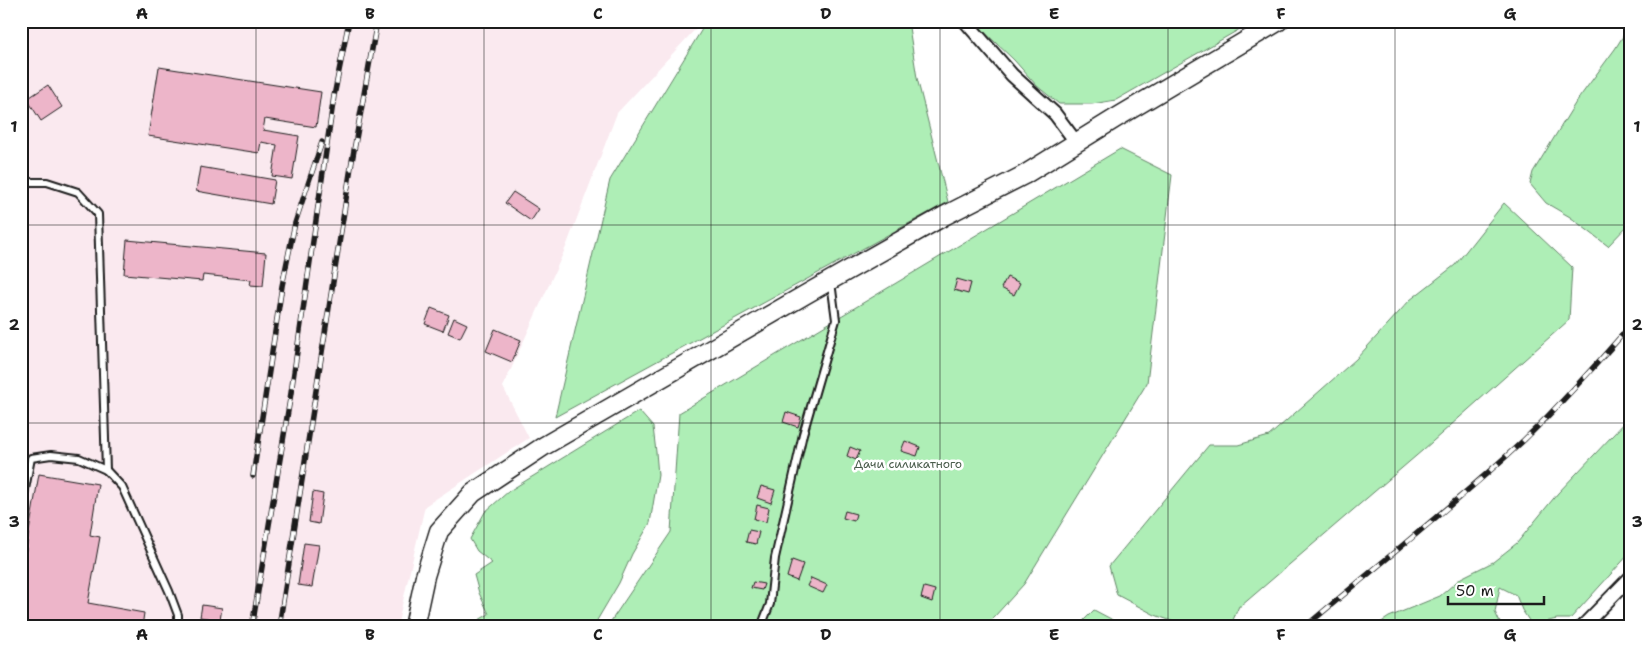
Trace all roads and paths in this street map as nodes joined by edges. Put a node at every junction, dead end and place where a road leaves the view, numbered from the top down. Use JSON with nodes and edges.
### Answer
{"nodes":[{"id":1,"x":965,"y":21,"type":"edge"},
{"id":2,"x":1279,"y":21,"type":"edge"},
{"id":3,"x":1076,"y":142,"type":"junction"},
{"id":4,"x":21,"y":182,"type":"edge"},
{"id":5,"x":831,"y":280,"type":"junction"},
{"id":6,"x":106,"y":470,"type":"junction"},
{"id":7,"x":21,"y":510,"type":"edge"},
{"id":8,"x":1630,"y":578,"type":"edge"},
{"id":9,"x":178,"y":627,"type":"edge"},
{"id":10,"x":414,"y":627,"type":"edge"},
{"id":11,"x":762,"y":627,"type":"edge"},
{"id":12,"x":1582,"y":627,"type":"edge"}],
"edges":[{"from":1,"to":3,"type":"street"},
{"from":2,"to":3,"type":"street"},
{"from":3,"to":5,"type":"street"},
{"from":4,"to":6,"type":"lane"},
{"from":5,"to":10,"type":"street"},
{"from":5,"to":11,"type":"lane"},
{"from":6,"to":7,"type":"lane"},
{"from":6,"to":9,"type":"lane"},
{"from":8,"to":12,"type":"street"}]}
